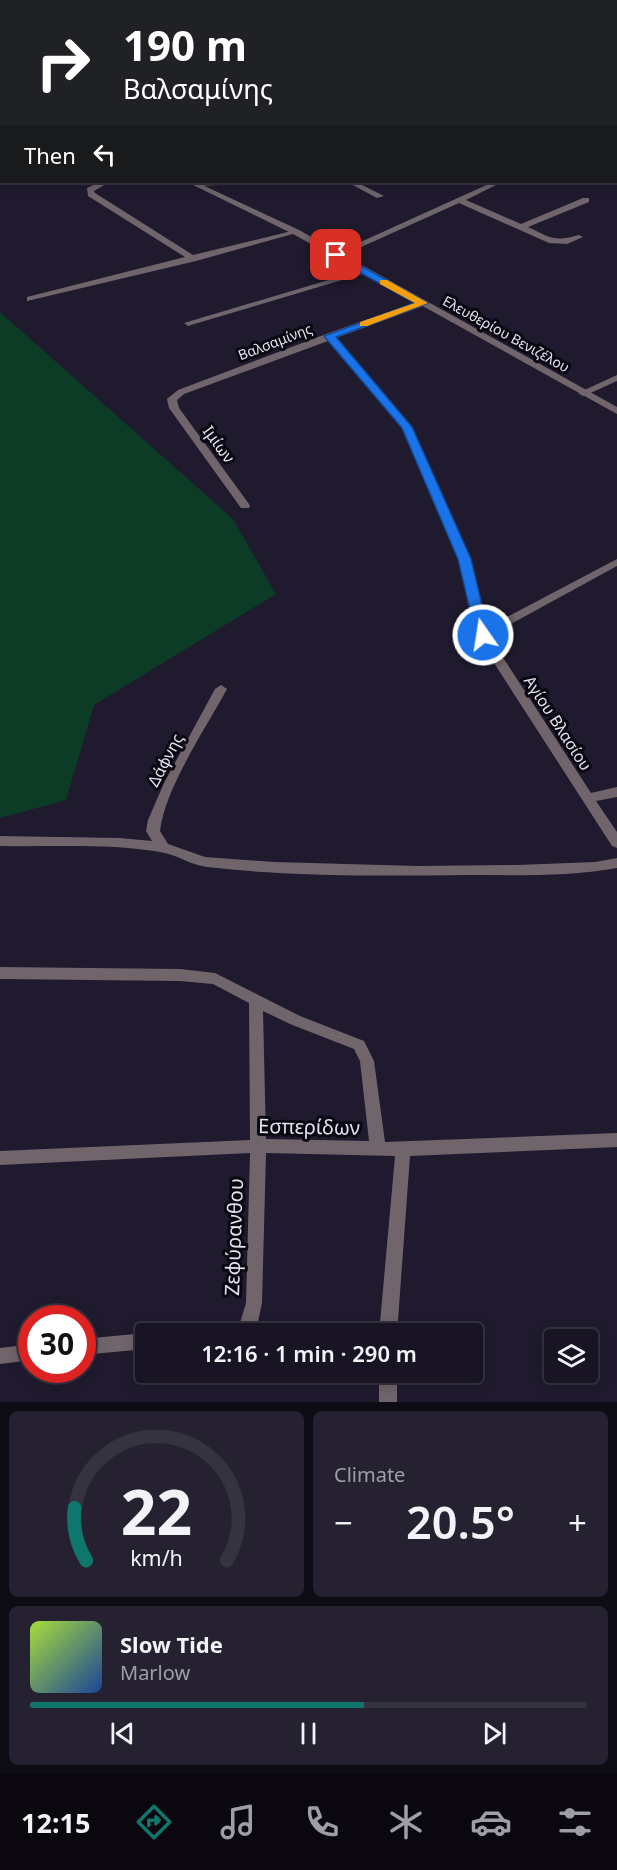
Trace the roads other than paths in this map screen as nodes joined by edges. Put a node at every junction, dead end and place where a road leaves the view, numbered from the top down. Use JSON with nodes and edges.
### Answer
{"nodes":[{"id":1,"x":102,"y":183,"type":"edge"},
{"id":2,"x":194,"y":183,"type":"edge"},
{"id":3,"x":238,"y":183,"type":"edge"},
{"id":4,"x":353,"y":183,"type":"edge"},
{"id":5,"x":496,"y":183,"type":"edge"},
{"id":6,"x":213,"y":192,"type":"junction"},
{"id":7,"x":381,"y":196,"type":"dead end"},
{"id":8,"x":460,"y":200,"type":"junction"},
{"id":9,"x":586,"y":200,"type":"dead end"},
{"id":10,"x":521,"y":227,"type":"junction"},
{"id":11,"x":296,"y":232,"type":"junction"},
{"id":12,"x":579,"y":237,"type":"dead end"},
{"id":13,"x":336,"y":255,"type":"junction"},
{"id":14,"x":193,"y":259,"type":"junction"},
{"id":15,"x":365,"y":272,"type":"junction"},
{"id":16,"x":30,"y":299,"type":"dead end"},
{"id":17,"x":423,"y":303,"type":"junction"},
{"id":18,"x":188,"y":323,"type":"dead end"},
{"id":19,"x":329,"y":336,"type":"junction"},
{"id":20,"x":617,"y":378,"type":"edge"},
{"id":21,"x":583,"y":393,"type":"junction"},
{"id":22,"x":172,"y":399,"type":"joint"},
{"id":23,"x":617,"y":411,"type":"edge"},
{"id":24,"x":245,"y":506,"type":"dead end"},
{"id":25,"x":617,"y":562,"type":"edge"},
{"id":26,"x":483,"y":635,"type":"junction"},
{"id":27,"x":221,"y":688,"type":"dead end"},
{"id":28,"x":617,"y":792,"type":"edge"},
{"id":29,"x":587,"y":798,"type":"junction"},
{"id":30,"x":0,"y":842,"type":"edge"},
{"id":31,"x":617,"y":843,"type":"edge"},
{"id":32,"x":163,"y":847,"type":"junction"},
{"id":33,"x":617,"y":863,"type":"edge"},
{"id":34,"x":0,"y":973,"type":"edge"},
{"id":35,"x":256,"y":1000,"type":"junction"},
{"id":36,"x":617,"y":1140,"type":"edge"},
{"id":37,"x":258,"y":1146,"type":"junction"},
{"id":38,"x":378,"y":1149,"type":"junction"},
{"id":39,"x":404,"y":1149,"type":"junction"},
{"id":40,"x":0,"y":1158,"type":"edge"},
{"id":41,"x":249,"y":1323,"type":"edge"},
{"id":42,"x":389,"y":1323,"type":"edge"},
{"id":43,"x":135,"y":1342,"type":"edge"},
{"id":44,"x":96,"y":1346,"type":"edge"},
{"id":45,"x":18,"y":1354,"type":"edge"},
{"id":46,"x":0,"y":1356,"type":"edge"},
{"id":47,"x":388,"y":1383,"type":"edge"},
{"id":48,"x":388,"y":1402,"type":"edge"}],
"edges":[{"from":1,"to":14,"type":"street"},
{"from":2,"to":6,"type":"street","name":"Ελευθερίου Βενιζέλου"},
{"from":3,"to":6,"type":"street"},
{"from":4,"to":7,"type":"street"},
{"from":5,"to":8,"type":"street"},
{"from":6,"to":11,"type":"street","name":"Ελευθερίου Βενιζέλου"},
{"from":8,"to":10,"type":"street"},
{"from":8,"to":13,"type":"street"},
{"from":9,"to":10,"type":"street"},
{"from":10,"to":12,"type":"street"},
{"from":11,"to":13,"type":"street","name":"Ελευθερίου Βενιζέλου"},
{"from":11,"to":14,"type":"street"},
{"from":13,"to":15,"type":"street","name":"Ελευθερίου Βενιζέλου"},
{"from":14,"to":16,"type":"street"},
{"from":15,"to":17,"type":"street","name":"Ελευθερίου Βενιζέλου"},
{"from":15,"to":18,"type":"street"},
{"from":17,"to":19,"type":"street","name":"Βαλσαμίνης"},
{"from":17,"to":21,"type":"street","name":"Ελευθερίου Βενιζέλου"},
{"from":19,"to":22,"type":"street","name":"Βαλσαμίνης"},
{"from":19,"to":26,"type":"street","name":"Αγίου Βλασίου"},
{"from":20,"to":21,"type":"street"},
{"from":21,"to":23,"type":"street","name":"Ελευθερίου Βενιζέλου"},
{"from":22,"to":24,"type":"street","name":"Ιμίων"},
{"from":25,"to":26,"type":"street"},
{"from":26,"to":29,"type":"street","name":"Αγίου Βλασίου"},
{"from":27,"to":32,"type":"street","name":"Δάφνης"},
{"from":28,"to":29,"type":"street"},
{"from":29,"to":31,"type":"street","name":"Αγίου Βλασίου"},
{"from":30,"to":32,"type":"street"},
{"from":32,"to":33,"type":"street"},
{"from":34,"to":35,"type":"street"},
{"from":35,"to":37,"type":"street"},
{"from":35,"to":38,"type":"street"},
{"from":36,"to":39,"type":"street","name":"Εσπερίδων"},
{"from":37,"to":38,"type":"street","name":"Εσπερίδων"},
{"from":37,"to":40,"type":"street","name":"Εσπερίδων"},
{"from":37,"to":41,"type":"street","name":"Ζεφύρανθου"},
{"from":38,"to":39,"type":"street","name":"Εσπερίδων"},
{"from":39,"to":42,"type":"street"},
{"from":43,"to":44,"type":"street"},
{"from":45,"to":46,"type":"street"},
{"from":47,"to":48,"type":"street"}]}
